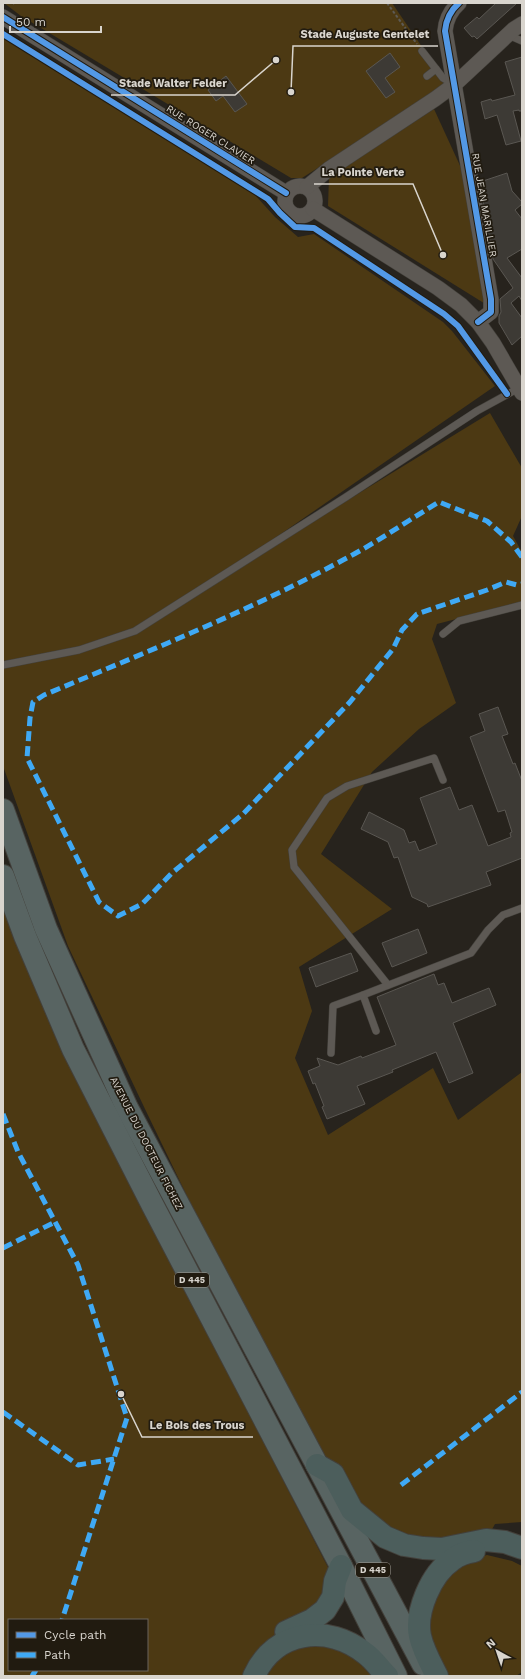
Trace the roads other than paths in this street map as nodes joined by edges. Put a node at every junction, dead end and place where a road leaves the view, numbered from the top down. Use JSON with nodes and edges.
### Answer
{"nodes":[{"id":1,"x":459,"y":3,"type":"edge"},
{"id":2,"x":3,"y":17,"type":"edge"},
{"id":3,"x":522,"y":24,"type":"edge"},
{"id":4,"x":508,"y":35,"type":"junction"},
{"id":5,"x":522,"y":41,"type":"edge"},
{"id":6,"x":422,"y":51,"type":"road end"},
{"id":7,"x":436,"y":69,"type":"junction"},
{"id":8,"x":428,"y":76,"type":"dead end"},
{"id":9,"x":454,"y":85,"type":"junction"},
{"id":10,"x":307,"y":187,"type":"junction"},
{"id":11,"x":286,"y":193,"type":"junction"},
{"id":12,"x":313,"y":209,"type":"junction"},
{"id":13,"x":478,"y":322,"type":"junction"},
{"id":14,"x":520,"y":390,"type":"edge"},
{"id":15,"x":522,"y":605,"type":"edge"},
{"id":16,"x":444,"y":634,"type":"dead end"},
{"id":17,"x":3,"y":665,"type":"edge"},
{"id":18,"x":444,"y":780,"type":"dead end"},
{"id":19,"x":3,"y":810,"type":"edge"},
{"id":20,"x":3,"y":876,"type":"edge"},
{"id":21,"x":522,"y":908,"type":"edge"},
{"id":22,"x":388,"y":985,"type":"junction"},
{"id":23,"x":363,"y":995,"type":"junction"},
{"id":24,"x":376,"y":1031,"type":"dead end"},
{"id":25,"x":331,"y":1053,"type":"dead end"},
{"id":26,"x":317,"y":1465,"type":"junction"},
{"id":27,"x":522,"y":1548,"type":"edge"},
{"id":28,"x":522,"y":1559,"type":"edge"},
{"id":29,"x":341,"y":1566,"type":"junction"},
{"id":30,"x":244,"y":1676,"type":"edge"},
{"id":31,"x":254,"y":1676,"type":"edge"},
{"id":32,"x":387,"y":1676,"type":"edge"},
{"id":33,"x":396,"y":1676,"type":"edge"},
{"id":34,"x":429,"y":1676,"type":"edge"},
{"id":35,"x":437,"y":1676,"type":"edge"}],
"edges":[{"from":1,"to":9,"type":"street"},
{"from":2,"to":11,"type":"street","name":"RUE ROGER CLAVIER"},
{"from":3,"to":4,"type":"street"},
{"from":4,"to":5,"type":"lane"},
{"from":4,"to":9,"type":"street"},
{"from":6,"to":7,"type":"lane"},
{"from":7,"to":8,"type":"lane"},
{"from":7,"to":9,"type":"lane"},
{"from":9,"to":10,"type":"street"},
{"from":9,"to":13,"type":"street","name":"RUE JEAN MARILLIER"},
{"from":10,"to":11,"type":"street"},
{"from":10,"to":12,"type":"street"},
{"from":11,"to":12,"type":"street"},
{"from":12,"to":13,"type":"street"},
{"from":13,"to":14,"type":"street"},
{"from":14,"to":17,"type":"lane"},
{"from":15,"to":16,"type":"lane"},
{"from":18,"to":22,"type":"lane"},
{"from":19,"to":26,"type":"main road","name":"AVENUE DU DOCTEUR FICHEZ","number":"D 445"},
{"from":20,"to":29,"type":"main road","number":"D 445"},
{"from":21,"to":22,"type":"lane"},
{"from":22,"to":23,"type":"lane"},
{"from":23,"to":24,"type":"lane"},
{"from":23,"to":25,"type":"lane"},
{"from":26,"to":27,"type":"highway"},
{"from":26,"to":34,"type":"main road","number":"D 445"},
{"from":28,"to":35,"type":"highway"},
{"from":29,"to":30,"type":"highway"},
{"from":29,"to":33,"type":"main road","number":"D 445"},
{"from":31,"to":32,"type":"highway"}]}
